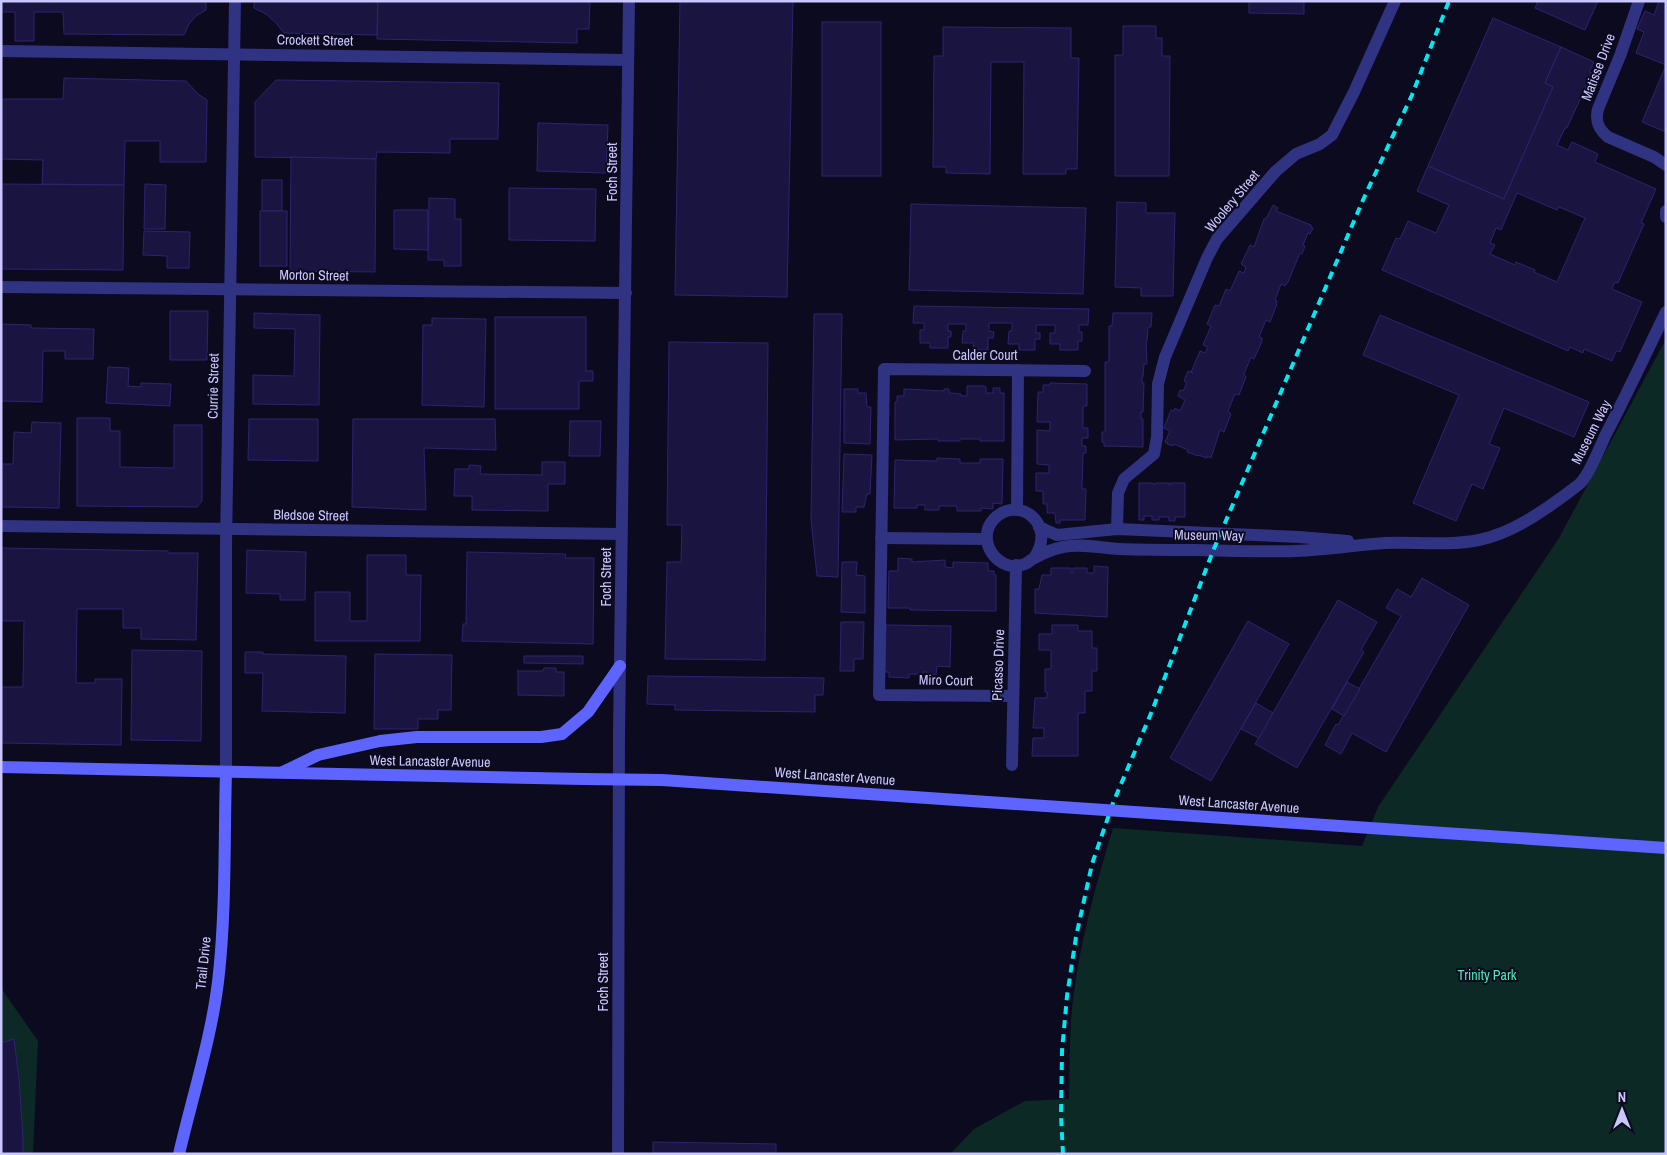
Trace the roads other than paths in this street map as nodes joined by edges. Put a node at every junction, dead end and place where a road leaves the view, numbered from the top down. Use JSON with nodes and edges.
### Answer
{"nodes":[{"id":1,"x":235,"y":1,"type":"edge"},
{"id":2,"x":629,"y":1,"type":"edge"},
{"id":3,"x":1395,"y":1,"type":"edge"},
{"id":4,"x":1639,"y":1,"type":"edge"},
{"id":5,"x":1,"y":51,"type":"edge"},
{"id":6,"x":234,"y":54,"type":"junction"},
{"id":7,"x":628,"y":60,"type":"junction"},
{"id":8,"x":1666,"y":166,"type":"edge"},
{"id":9,"x":1666,"y":211,"type":"edge"},
{"id":10,"x":1666,"y":216,"type":"edge"},
{"id":11,"x":1,"y":287,"type":"edge"},
{"id":12,"x":230,"y":288,"type":"junction"},
{"id":13,"x":626,"y":293,"type":"junction"},
{"id":14,"x":1666,"y":312,"type":"edge"},
{"id":15,"x":1018,"y":370,"type":"junction"},
{"id":16,"x":1085,"y":370,"type":"dead end"},
{"id":17,"x":1017,"y":510,"type":"junction"},
{"id":18,"x":1,"y":526,"type":"edge"},
{"id":19,"x":1039,"y":527,"type":"junction"},
{"id":20,"x":1117,"y":529,"type":"junction"},
{"id":21,"x":226,"y":530,"type":"junction"},
{"id":22,"x":621,"y":534,"type":"junction"},
{"id":23,"x":880,"y":538,"type":"junction"},
{"id":24,"x":986,"y":539,"type":"junction"},
{"id":25,"x":1386,"y":543,"type":"junction"},
{"id":26,"x":1034,"y":558,"type":"junction"},
{"id":27,"x":1016,"y":566,"type":"junction"},
{"id":28,"x":620,"y":666,"type":"junction"},
{"id":29,"x":1012,"y":696,"type":"junction"},
{"id":30,"x":1012,"y":765,"type":"dead end"},
{"id":31,"x":1,"y":767,"type":"edge"},
{"id":32,"x":226,"y":772,"type":"junction"},
{"id":33,"x":281,"y":773,"type":"junction"},
{"id":34,"x":1666,"y":848,"type":"edge"},
{"id":35,"x":179,"y":1154,"type":"edge"},
{"id":36,"x":618,"y":1154,"type":"edge"}],
"edges":[{"from":1,"to":6,"type":"street","name":"Currie Street"},
{"from":2,"to":7,"type":"street","name":"Foch Street"},
{"from":3,"to":20,"type":"street","name":"Woolery Street"},
{"from":4,"to":8,"type":"street","name":"Matisse Drive"},
{"from":5,"to":6,"type":"street","name":"Crockett Street"},
{"from":6,"to":7,"type":"street","name":"Crockett Street"},
{"from":6,"to":12,"type":"street","name":"Currie Street"},
{"from":7,"to":13,"type":"street","name":"Foch Street"},
{"from":9,"to":10,"type":"street"},
{"from":11,"to":12,"type":"street","name":"Morton Street"},
{"from":12,"to":13,"type":"street","name":"Morton Street"},
{"from":12,"to":21,"type":"street","name":"Currie Street"},
{"from":13,"to":22,"type":"street","name":"Foch Street"},
{"from":14,"to":25,"type":"street","name":"Museum Way"},
{"from":15,"to":16,"type":"street","name":"Calder Court"},
{"from":15,"to":17,"type":"street"},
{"from":15,"to":23,"type":"street","name":"Calder Court"},
{"from":17,"to":19,"type":"street"},
{"from":17,"to":24,"type":"street"},
{"from":18,"to":21,"type":"street","name":"Bledsoe Street"},
{"from":19,"to":20,"type":"street","name":"Museum Way"},
{"from":19,"to":26,"type":"street"},
{"from":20,"to":25,"type":"street","name":"Museum Way"},
{"from":21,"to":22,"type":"street","name":"Bledsoe Street"},
{"from":21,"to":32,"type":"street","name":"Currie Street"},
{"from":22,"to":28,"type":"street","name":"Foch Street"},
{"from":23,"to":24,"type":"street"},
{"from":23,"to":29,"type":"street","name":"Miro Court"},
{"from":24,"to":27,"type":"street"},
{"from":25,"to":26,"type":"street","name":"Museum Way"},
{"from":26,"to":27,"type":"street"},
{"from":27,"to":29,"type":"street","name":"Picasso Drive"},
{"from":28,"to":33,"type":"main road"},
{"from":28,"to":36,"type":"street","name":"Foch Street"},
{"from":29,"to":30,"type":"street","name":"Picasso Drive"},
{"from":31,"to":32,"type":"main road","name":"West Lancaster Avenue"},
{"from":32,"to":33,"type":"main road","name":"West Lancaster Avenue"},
{"from":32,"to":35,"type":"main road","name":"Trail Drive"},
{"from":33,"to":34,"type":"main road","name":"West Lancaster Avenue","bridge":true}]}
